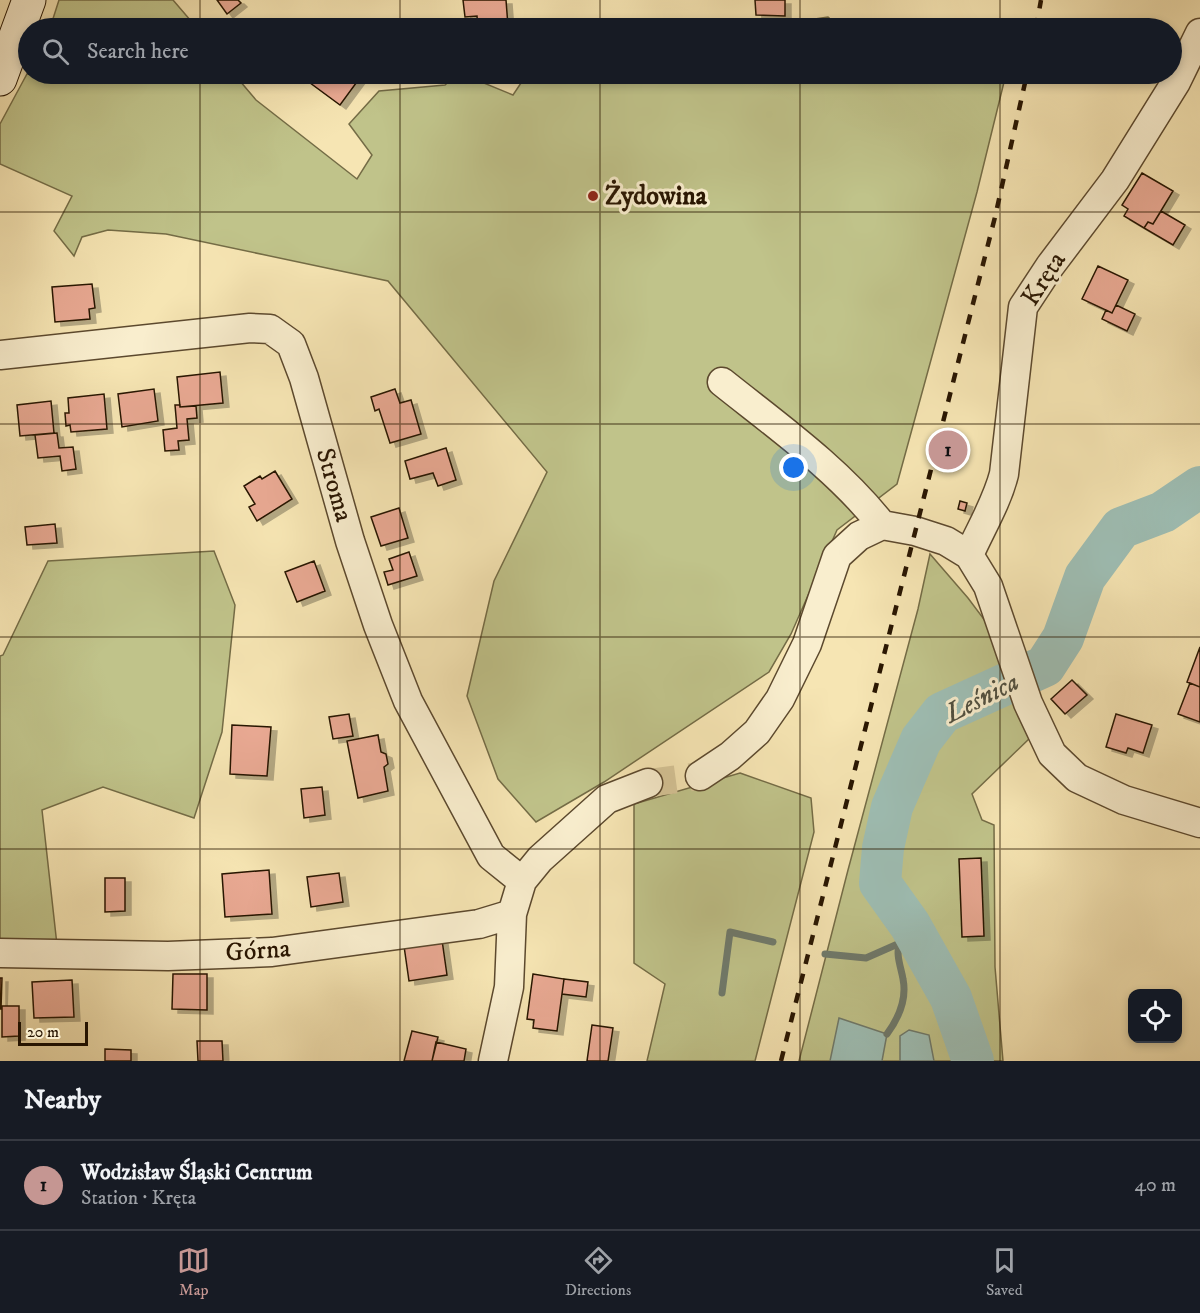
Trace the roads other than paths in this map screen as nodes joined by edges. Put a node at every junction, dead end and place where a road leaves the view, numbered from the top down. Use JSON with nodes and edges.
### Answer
{"nodes":[{"id":1,"x":29,"y":0,"type":"edge"},
{"id":2,"x":22,"y":18,"type":"edge"},
{"id":3,"x":18,"y":30,"type":"edge"},
{"id":4,"x":1200,"y":33,"type":"edge"},
{"id":5,"x":1182,"y":70,"type":"edge"},
{"id":6,"x":0,"y":79,"type":"edge"},
{"id":7,"x":1175,"y":84,"type":"edge"},
{"id":8,"x":0,"y":355,"type":"edge"},
{"id":9,"x":722,"y":382,"type":"dead end"},
{"id":10,"x":882,"y":525,"type":"junction"},
{"id":11,"x":969,"y":555,"type":"junction"},
{"id":12,"x":700,"y":776,"type":"tunnel mouth"},
{"id":13,"x":648,"y":783,"type":"tunnel mouth"},
{"id":14,"x":1200,"y":823,"type":"edge"},
{"id":15,"x":522,"y":881,"type":"junction"},
{"id":16,"x":512,"y":914,"type":"junction"},
{"id":17,"x":0,"y":953,"type":"edge"},
{"id":18,"x":493,"y":1061,"type":"edge"}],
"edges":[{"from":1,"to":2,"type":"street"},
{"from":3,"to":6,"type":"street"},
{"from":4,"to":5,"type":"street","name":"Kręta"},
{"from":7,"to":11,"type":"street","name":"Kręta"},
{"from":8,"to":15,"type":"street","name":"Stroma"},
{"from":9,"to":10,"type":"street"},
{"from":10,"to":11,"type":"street"},
{"from":10,"to":12,"type":"street"},
{"from":11,"to":14,"type":"street"},
{"from":13,"to":15,"type":"street"},
{"from":15,"to":16,"type":"street"},
{"from":16,"to":17,"type":"street","name":"Górna"},
{"from":16,"to":18,"type":"street"}]}
